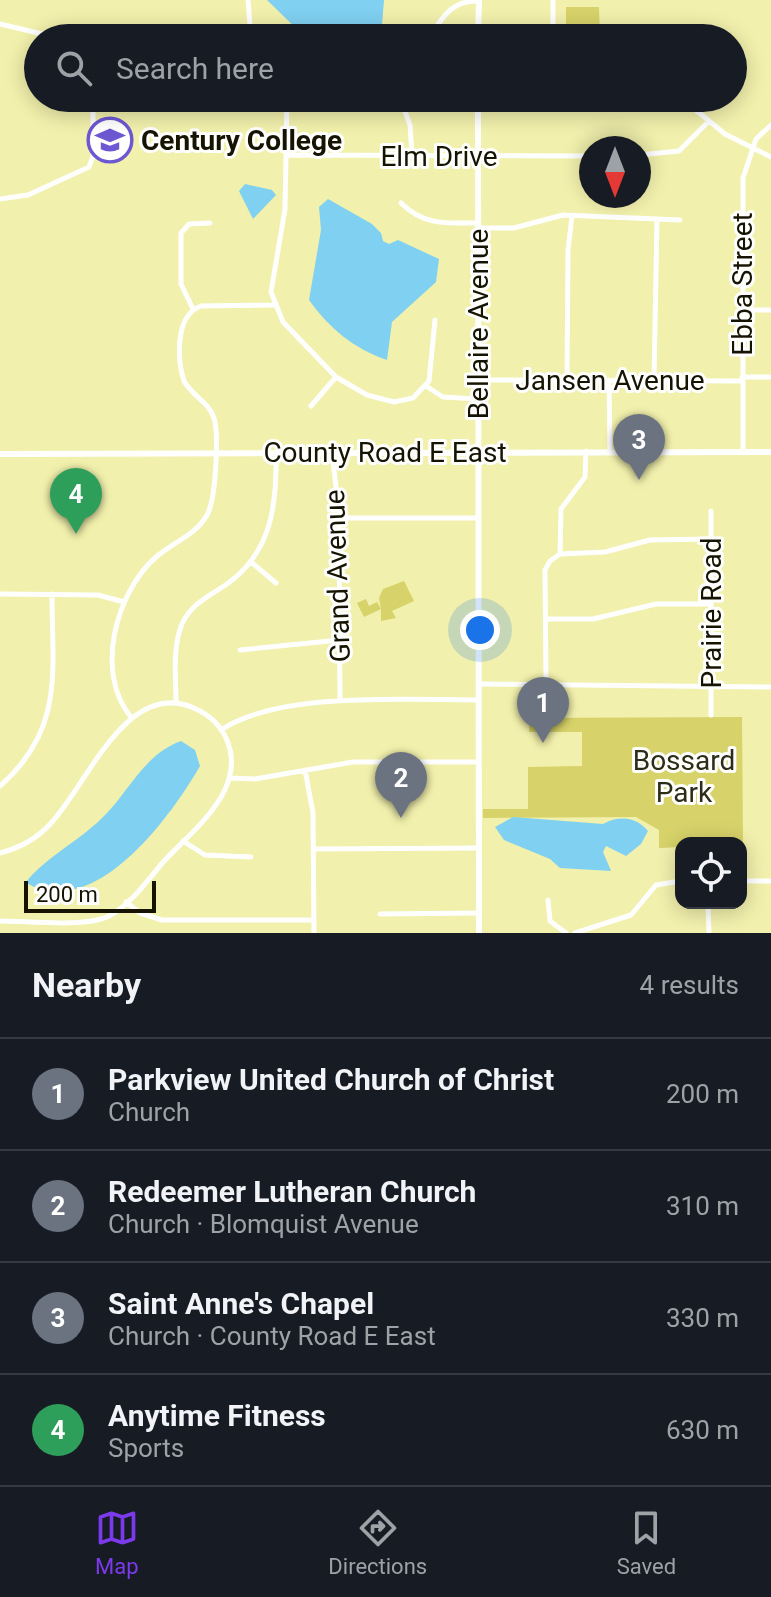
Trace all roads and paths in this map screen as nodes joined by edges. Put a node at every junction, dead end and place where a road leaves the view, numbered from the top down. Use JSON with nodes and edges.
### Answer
{"nodes":[{"id":1,"x":248,"y":0,"type":"edge"},
{"id":2,"x":479,"y":0,"type":"edge"},
{"id":3,"x":553,"y":0,"type":"edge"},
{"id":4,"x":0,"y":24,"type":"edge"},
{"id":5,"x":250,"y":24,"type":"edge"},
{"id":6,"x":438,"y":24,"type":"edge"},
{"id":7,"x":478,"y":24,"type":"edge"},
{"id":8,"x":553,"y":24,"type":"edge"},
{"id":9,"x":24,"y":30,"type":"edge"},
{"id":10,"x":93,"y":112,"type":"edge"},
{"id":11,"x":287,"y":112,"type":"edge"},
{"id":12,"x":405,"y":112,"type":"edge"},
{"id":13,"x":478,"y":112,"type":"edge"},
{"id":14,"x":701,"y":112,"type":"edge"},
{"id":15,"x":709,"y":121,"type":"junction"},
{"id":16,"x":771,"y":125,"type":"edge"},
{"id":17,"x":752,"y":148,"type":"junction"},
{"id":18,"x":651,"y":154,"type":"edge"},
{"id":19,"x":286,"y":155,"type":"junction"},
{"id":20,"x":412,"y":156,"type":"junction"},
{"id":21,"x":478,"y":156,"type":"junction"},
{"id":22,"x":579,"y":156,"type":"edge"},
{"id":23,"x":771,"y":157,"type":"edge"},
{"id":24,"x":0,"y":199,"type":"edge"},
{"id":25,"x":401,"y":203,"type":"dead end"},
{"id":26,"x":572,"y":216,"type":"junction"},
{"id":27,"x":657,"y":219,"type":"junction"},
{"id":28,"x":680,"y":220,"type":"dead end"},
{"id":29,"x":210,"y":223,"type":"dead end"},
{"id":30,"x":478,"y":226,"type":"junction"},
{"id":31,"x":274,"y":305,"type":"junction"},
{"id":32,"x":193,"y":309,"type":"junction"},
{"id":33,"x":742,"y":310,"type":"junction"},
{"id":34,"x":771,"y":310,"type":"edge"},
{"id":35,"x":435,"y":320,"type":"dead end"},
{"id":36,"x":336,"y":377,"type":"junction"},
{"id":37,"x":771,"y":377,"type":"edge"},
{"id":38,"x":567,"y":379,"type":"junction"},
{"id":39,"x":742,"y":379,"type":"junction"},
{"id":40,"x":478,"y":380,"type":"junction"},
{"id":41,"x":609,"y":380,"type":"junction"},
{"id":42,"x":654,"y":380,"type":"junction"},
{"id":43,"x":426,"y":386,"type":"junction"},
{"id":44,"x":478,"y":399,"type":"junction"},
{"id":45,"x":311,"y":406,"type":"dead end"},
{"id":46,"x":478,"y":451,"type":"junction"},
{"id":47,"x":586,"y":451,"type":"junction"},
{"id":48,"x":214,"y":452,"type":"junction"},
{"id":49,"x":276,"y":452,"type":"junction"},
{"id":50,"x":332,"y":452,"type":"junction"},
{"id":51,"x":610,"y":452,"type":"junction"},
{"id":52,"x":743,"y":452,"type":"junction"},
{"id":53,"x":771,"y":452,"type":"edge"},
{"id":54,"x":0,"y":454,"type":"edge"},
{"id":55,"x":711,"y":511,"type":"dead end"},
{"id":56,"x":339,"y":518,"type":"junction"},
{"id":57,"x":478,"y":518,"type":"junction"},
{"id":58,"x":711,"y":539,"type":"junction"},
{"id":59,"x":560,"y":554,"type":"junction"},
{"id":60,"x":251,"y":562,"type":"junction"},
{"id":61,"x":276,"y":583,"type":"dead end"},
{"id":62,"x":0,"y":594,"type":"edge"},
{"id":63,"x":52,"y":594,"type":"junction"},
{"id":64,"x":124,"y":602,"type":"junction"},
{"id":65,"x":710,"y":604,"type":"junction"},
{"id":66,"x":546,"y":619,"type":"junction"},
{"id":67,"x":340,"y":640,"type":"junction"},
{"id":68,"x":240,"y":650,"type":"dead end"},
{"id":69,"x":546,"y":683,"type":"junction"},
{"id":70,"x":478,"y":684,"type":"junction"},
{"id":71,"x":711,"y":685,"type":"junction"},
{"id":72,"x":771,"y":687,"type":"edge"},
{"id":73,"x":340,"y":700,"type":"junction"},
{"id":74,"x":478,"y":700,"type":"junction"},
{"id":75,"x":176,"y":703,"type":"junction"},
{"id":76,"x":711,"y":715,"type":"dead end"},
{"id":77,"x":131,"y":717,"type":"junction"},
{"id":78,"x":221,"y":730,"type":"junction"},
{"id":79,"x":478,"y":762,"type":"junction"},
{"id":80,"x":305,"y":770,"type":"junction"},
{"id":81,"x":230,"y":778,"type":"junction"},
{"id":82,"x":0,"y":786,"type":"edge"},
{"id":83,"x":183,"y":841,"type":"junction"},
{"id":84,"x":479,"y":848,"type":"junction"},
{"id":85,"x":314,"y":849,"type":"junction"},
{"id":86,"x":0,"y":853,"type":"edge"},
{"id":87,"x":251,"y":857,"type":"dead end"},
{"id":88,"x":747,"y":881,"type":"edge"},
{"id":89,"x":771,"y":881,"type":"edge"},
{"id":90,"x":675,"y":882,"type":"edge"},
{"id":91,"x":548,"y":900,"type":"dead end"},
{"id":92,"x":126,"y":902,"type":"junction"},
{"id":93,"x":708,"y":909,"type":"edge"},
{"id":94,"x":479,"y":913,"type":"junction"},
{"id":95,"x":380,"y":914,"type":"dead end"},
{"id":96,"x":314,"y":920,"type":"junction"},
{"id":97,"x":0,"y":921,"type":"edge"},
{"id":98,"x":314,"y":933,"type":"edge"},
{"id":99,"x":479,"y":933,"type":"edge"},
{"id":100,"x":566,"y":933,"type":"edge"},
{"id":101,"x":575,"y":933,"type":"edge"},
{"id":102,"x":709,"y":933,"type":"edge"}],
"edges":[{"from":1,"to":5,"type":"street"},
{"from":2,"to":6,"type":"street"},
{"from":2,"to":7,"type":"street"},
{"from":3,"to":8,"type":"street"},
{"from":4,"to":9,"type":"street"},
{"from":10,"to":24,"type":"street"},
{"from":11,"to":19,"type":"street"},
{"from":12,"to":20,"type":"street"},
{"from":13,"to":21,"type":"street","name":"Bellaire Avenue"},
{"from":14,"to":15,"type":"street"},
{"from":15,"to":17,"type":"street"},
{"from":15,"to":18,"type":"street"},
{"from":16,"to":17,"type":"street","name":"Ebba Street"},
{"from":17,"to":23,"type":"street"},
{"from":17,"to":33,"type":"street","name":"Ebba Street"},
{"from":19,"to":20,"type":"street","name":"Elm Drive"},
{"from":19,"to":31,"type":"street"},
{"from":20,"to":21,"type":"street","name":"Elm Drive"},
{"from":21,"to":22,"type":"street","name":"Elm Drive"},
{"from":21,"to":30,"type":"street","name":"Bellaire Avenue"},
{"from":25,"to":30,"type":"street"},
{"from":26,"to":27,"type":"street"},
{"from":26,"to":30,"type":"street"},
{"from":26,"to":38,"type":"street"},
{"from":27,"to":28,"type":"street"},
{"from":27,"to":42,"type":"street"},
{"from":29,"to":32,"type":"street"},
{"from":30,"to":40,"type":"street","name":"Bellaire Avenue"},
{"from":31,"to":32,"type":"street"},
{"from":31,"to":36,"type":"street"},
{"from":32,"to":48,"type":"street"},
{"from":33,"to":34,"type":"street"},
{"from":33,"to":39,"type":"street","name":"Ebba Street"},
{"from":35,"to":43,"type":"street"},
{"from":36,"to":43,"type":"street"},
{"from":36,"to":45,"type":"street"},
{"from":37,"to":39,"type":"street","name":"Jansen Avenue"},
{"from":38,"to":40,"type":"street","name":"Jansen Avenue"},
{"from":38,"to":41,"type":"street","name":"Jansen Avenue"},
{"from":39,"to":42,"type":"street","name":"Jansen Avenue"},
{"from":39,"to":52,"type":"street","name":"Ebba Street"},
{"from":40,"to":44,"type":"street","name":"Bellaire Avenue"},
{"from":41,"to":42,"type":"street","name":"Jansen Avenue"},
{"from":41,"to":51,"type":"street"},
{"from":43,"to":44,"type":"street","name":"Jansen Avenue"},
{"from":44,"to":46,"type":"street","name":"Bellaire Avenue"},
{"from":46,"to":47,"type":"street","name":"County Road E East"},
{"from":46,"to":50,"type":"street","name":"County Road E East"},
{"from":46,"to":57,"type":"street","name":"Bellaire Avenue"},
{"from":47,"to":51,"type":"street","name":"County Road E East"},
{"from":47,"to":59,"type":"street"},
{"from":48,"to":49,"type":"street","name":"County Road E East"},
{"from":48,"to":54,"type":"street","name":"County Road E East"},
{"from":48,"to":64,"type":"street"},
{"from":49,"to":50,"type":"street","name":"County Road E East"},
{"from":49,"to":60,"type":"street"},
{"from":50,"to":56,"type":"street","name":"Grand Avenue"},
{"from":51,"to":52,"type":"street","name":"County Road E East"},
{"from":52,"to":53,"type":"street","name":"County Road E East"},
{"from":55,"to":58,"type":"street","name":"Prairie Road"},
{"from":56,"to":57,"type":"street"},
{"from":56,"to":67,"type":"street","name":"Grand Avenue"},
{"from":57,"to":70,"type":"street","name":"Bellaire Avenue"},
{"from":58,"to":59,"type":"street"},
{"from":58,"to":65,"type":"street","name":"Prairie Road"},
{"from":59,"to":66,"type":"street"},
{"from":60,"to":61,"type":"street"},
{"from":60,"to":75,"type":"street"},
{"from":62,"to":63,"type":"street"},
{"from":63,"to":64,"type":"street"},
{"from":63,"to":82,"type":"street"},
{"from":64,"to":77,"type":"street"},
{"from":65,"to":66,"type":"street"},
{"from":65,"to":71,"type":"street","name":"Prairie Road"},
{"from":66,"to":69,"type":"street"},
{"from":67,"to":68,"type":"street"},
{"from":67,"to":73,"type":"street","name":"Grand Avenue"},
{"from":69,"to":70,"type":"street"},
{"from":69,"to":71,"type":"street"},
{"from":70,"to":74,"type":"street","name":"Bellaire Avenue"},
{"from":71,"to":72,"type":"street"},
{"from":71,"to":76,"type":"street","name":"Prairie Road"},
{"from":73,"to":74,"type":"street"},
{"from":73,"to":78,"type":"street"},
{"from":74,"to":79,"type":"street","name":"Bellaire Avenue"},
{"from":75,"to":77,"type":"street"},
{"from":75,"to":78,"type":"street"},
{"from":77,"to":86,"type":"street"},
{"from":78,"to":81,"type":"street"},
{"from":79,"to":80,"type":"street"},
{"from":79,"to":84,"type":"street","name":"Bellaire Avenue"},
{"from":80,"to":81,"type":"street"},
{"from":80,"to":85,"type":"street"},
{"from":81,"to":83,"type":"street"},
{"from":83,"to":87,"type":"street"},
{"from":83,"to":92,"type":"street"},
{"from":84,"to":85,"type":"street"},
{"from":84,"to":94,"type":"street","name":"Bellaire Avenue"},
{"from":85,"to":96,"type":"street"},
{"from":88,"to":89,"type":"street"},
{"from":90,"to":101,"type":"street"},
{"from":91,"to":100,"type":"street"},
{"from":92,"to":96,"type":"street"},
{"from":92,"to":97,"type":"street"},
{"from":93,"to":102,"type":"street"},
{"from":94,"to":95,"type":"street"},
{"from":94,"to":99,"type":"street","name":"Bellaire Avenue"},
{"from":96,"to":98,"type":"street"}]}
